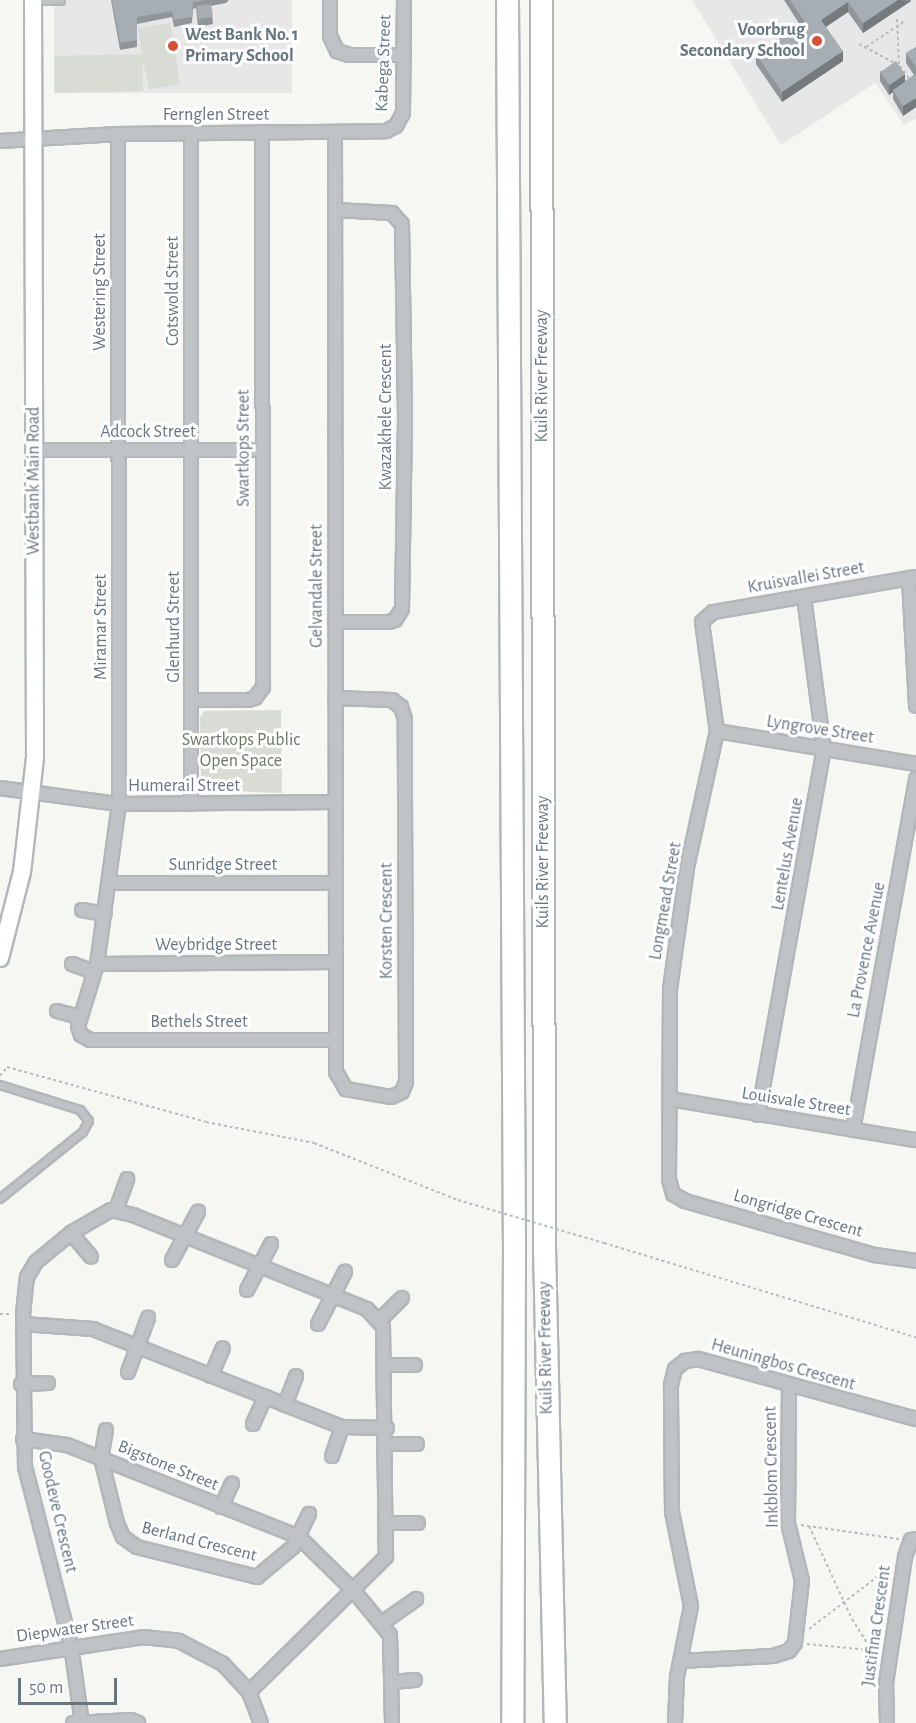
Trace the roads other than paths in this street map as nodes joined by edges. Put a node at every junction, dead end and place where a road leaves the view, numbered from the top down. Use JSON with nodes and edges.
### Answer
{"nodes":[{"id":1,"x":33,"y":0,"type":"edge"},
{"id":2,"x":330,"y":0,"type":"edge"},
{"id":3,"x":404,"y":0,"type":"edge"},
{"id":4,"x":507,"y":0,"type":"edge"},
{"id":5,"x":541,"y":0,"type":"edge"},
{"id":6,"x":61,"y":1,"type":"edge"},
{"id":7,"x":404,"y":55,"type":"junction"},
{"id":8,"x":396,"y":126,"type":"joint"},
{"id":9,"x":262,"y":132,"type":"junction"},
{"id":10,"x":335,"y":132,"type":"junction"},
{"id":11,"x":191,"y":133,"type":"junction"},
{"id":12,"x":118,"y":134,"type":"junction"},
{"id":13,"x":34,"y":138,"type":"junction"},
{"id":14,"x":0,"y":141,"type":"edge"},
{"id":15,"x":335,"y":210,"type":"junction"},
{"id":16,"x":34,"y":450,"type":"junction"},
{"id":17,"x":118,"y":450,"type":"junction"},
{"id":18,"x":191,"y":450,"type":"junction"},
{"id":19,"x":262,"y":450,"type":"junction"},
{"id":20,"x":912,"y":578,"type":"edge"},
{"id":21,"x":804,"y":597,"type":"junction"},
{"id":22,"x":704,"y":617,"type":"joint"},
{"id":23,"x":335,"y":622,"type":"junction"},
{"id":24,"x":335,"y":698,"type":"junction"},
{"id":25,"x":192,"y":700,"type":"junction"},
{"id":26,"x":916,"y":706,"type":"edge"},
{"id":27,"x":717,"y":732,"type":"junction"},
{"id":28,"x":824,"y":749,"type":"junction"},
{"id":29,"x":916,"y":764,"type":"edge"},
{"id":30,"x":916,"y":778,"type":"edge"},
{"id":31,"x":0,"y":788,"type":"edge"},
{"id":32,"x":33,"y":793,"type":"junction"},
{"id":33,"x":336,"y":802,"type":"junction"},
{"id":34,"x":119,"y":804,"type":"junction"},
{"id":35,"x":191,"y":804,"type":"junction"},
{"id":36,"x":111,"y":883,"type":"junction"},
{"id":37,"x":336,"y":883,"type":"junction"},
{"id":38,"x":82,"y":910,"type":"dead end"},
{"id":39,"x":105,"y":914,"type":"junction"},
{"id":40,"x":0,"y":958,"type":"edge"},
{"id":41,"x":336,"y":962,"type":"junction"},
{"id":42,"x":72,"y":964,"type":"dead end"},
{"id":43,"x":95,"y":968,"type":"junction"},
{"id":44,"x":57,"y":1011,"type":"dead end"},
{"id":45,"x":79,"y":1017,"type":"junction"},
{"id":46,"x":336,"y":1040,"type":"junction"},
{"id":47,"x":0,"y":1085,"type":"edge"},
{"id":48,"x":670,"y":1099,"type":"junction"},
{"id":49,"x":758,"y":1115,"type":"junction"},
{"id":50,"x":853,"y":1130,"type":"junction"},
{"id":51,"x":916,"y":1140,"type":"edge"},
{"id":52,"x":127,"y":1179,"type":"dead end"},
{"id":53,"x":673,"y":1194,"type":"joint"},
{"id":54,"x":0,"y":1199,"type":"edge"},
{"id":55,"x":116,"y":1209,"type":"junction"},
{"id":56,"x":198,"y":1212,"type":"dead end"},
{"id":57,"x":71,"y":1233,"type":"junction"},
{"id":58,"x":184,"y":1237,"type":"junction"},
{"id":59,"x":271,"y":1244,"type":"dead end"},
{"id":60,"x":91,"y":1257,"type":"dead end"},
{"id":61,"x":171,"y":1260,"type":"dead end"},
{"id":62,"x":916,"y":1261,"type":"edge"},
{"id":63,"x":259,"y":1266,"type":"junction"},
{"id":64,"x":345,"y":1272,"type":"dead end"},
{"id":65,"x":247,"y":1290,"type":"dead end"},
{"id":66,"x":333,"y":1296,"type":"junction"},
{"id":67,"x":402,"y":1298,"type":"dead end"},
{"id":68,"x":148,"y":1318,"type":"dead end"},
{"id":69,"x":381,"y":1320,"type":"junction"},
{"id":70,"x":23,"y":1324,"type":"junction"},
{"id":71,"x":318,"y":1324,"type":"dead end"},
{"id":72,"x":139,"y":1346,"type":"junction"},
{"id":73,"x":223,"y":1348,"type":"dead end"},
{"id":74,"x":386,"y":1365,"type":"junction"},
{"id":75,"x":415,"y":1365,"type":"dead end"},
{"id":76,"x":128,"y":1372,"type":"dead end"},
{"id":77,"x":211,"y":1376,"type":"junction"},
{"id":78,"x":296,"y":1376,"type":"dead end"},
{"id":79,"x":48,"y":1383,"type":"dead end"},
{"id":80,"x":21,"y":1384,"type":"junction"},
{"id":81,"x":789,"y":1386,"type":"junction"},
{"id":82,"x":264,"y":1397,"type":"junction"},
{"id":83,"x":285,"y":1405,"type":"junction"},
{"id":84,"x":916,"y":1419,"type":"edge"},
{"id":85,"x":253,"y":1424,"type":"dead end"},
{"id":86,"x":342,"y":1427,"type":"junction"},
{"id":87,"x":387,"y":1428,"type":"junction"},
{"id":88,"x":106,"y":1430,"type":"dead end"},
{"id":89,"x":23,"y":1439,"type":"junction"},
{"id":90,"x":387,"y":1444,"type":"junction"},
{"id":91,"x":417,"y":1444,"type":"dead end"},
{"id":92,"x":332,"y":1456,"type":"dead end"},
{"id":93,"x":101,"y":1458,"type":"junction"},
{"id":94,"x":232,"y":1483,"type":"dead end"},
{"id":95,"x":221,"y":1507,"type":"junction"},
{"id":96,"x":309,"y":1514,"type":"dead end"},
{"id":97,"x":387,"y":1523,"type":"junction"},
{"id":98,"x":418,"y":1523,"type":"dead end"},
{"id":99,"x":299,"y":1537,"type":"junction"},
{"id":100,"x":914,"y":1539,"type":"edge"},
{"id":101,"x":354,"y":1591,"type":"junction"},
{"id":102,"x":416,"y":1599,"type":"dead end"},
{"id":103,"x":382,"y":1623,"type":"junction"},
{"id":104,"x":71,"y":1647,"type":"junction"},
{"id":105,"x":0,"y":1659,"type":"edge"},
{"id":106,"x":681,"y":1661,"type":"junction"},
{"id":107,"x":415,"y":1680,"type":"dead end"},
{"id":108,"x":392,"y":1682,"type":"junction"},
{"id":109,"x":249,"y":1692,"type":"junction"},
{"id":110,"x":79,"y":1723,"type":"edge"},
{"id":111,"x":138,"y":1723,"type":"edge"},
{"id":112,"x":261,"y":1723,"type":"edge"},
{"id":113,"x":392,"y":1723,"type":"edge"},
{"id":114,"x":512,"y":1723,"type":"edge"},
{"id":115,"x":555,"y":1723,"type":"edge"},
{"id":116,"x":675,"y":1723,"type":"edge"},
{"id":117,"x":887,"y":1723,"type":"edge"}],
"edges":[{"from":1,"to":6,"type":"lane"},
{"from":1,"to":13,"type":"street","name":"Westbank Main Road"},
{"from":2,"to":7,"type":"street"},
{"from":3,"to":7,"type":"street","name":"Kabega Street"},
{"from":4,"to":114,"type":"highway","name":"Kuils River Freeway"},
{"from":5,"to":115,"type":"highway","name":"Kuils River Freeway"},
{"from":7,"to":8,"type":"street","name":"Kabega Street"},
{"from":8,"to":10,"type":"street","name":"Fernglen Street"},
{"from":9,"to":10,"type":"street","name":"Fernglen Street"},
{"from":9,"to":11,"type":"street","name":"Fernglen Street"},
{"from":9,"to":19,"type":"street","name":"Swartkops Street"},
{"from":10,"to":15,"type":"street","name":"Gelvandale Street"},
{"from":11,"to":12,"type":"street","name":"Fernglen Street"},
{"from":11,"to":18,"type":"street","name":"Cotswold Street"},
{"from":12,"to":13,"type":"street","name":"Fernglen Street"},
{"from":12,"to":17,"type":"street","name":"Westering Street"},
{"from":13,"to":14,"type":"street","name":"Fernglen Street"},
{"from":13,"to":16,"type":"street","name":"Westbank Main Road"},
{"from":15,"to":23,"type":"street","name":"Gelvandale Street"},
{"from":15,"to":23,"type":"street","name":"Kwazakhele Crescent"},
{"from":16,"to":17,"type":"street","name":"Adcock Street"},
{"from":16,"to":32,"type":"street","name":"Westbank Main Road"},
{"from":17,"to":18,"type":"street","name":"Adcock Street"},
{"from":17,"to":34,"type":"street","name":"Miramar Street"},
{"from":18,"to":19,"type":"street","name":"Adcock Street"},
{"from":18,"to":25,"type":"street","name":"Glenhurd Street"},
{"from":19,"to":25,"type":"street","name":"Swartkops Street"},
{"from":20,"to":21,"type":"street","name":"Kruisvallei Street"},
{"from":20,"to":26,"type":"street"},
{"from":21,"to":22,"type":"street","name":"Kruisvallei Street"},
{"from":21,"to":28,"type":"street","name":"Lentelus Avenue"},
{"from":22,"to":27,"type":"street","name":"Longmead Street"},
{"from":23,"to":24,"type":"street","name":"Gelvandale Street"},
{"from":24,"to":33,"type":"street","name":"Gelvandale Street"},
{"from":24,"to":46,"type":"street","name":"Korsten Crescent"},
{"from":25,"to":35,"type":"street","name":"Glenhurd Street"},
{"from":27,"to":28,"type":"street","name":"Lyngrove Street"},
{"from":27,"to":48,"type":"street","name":"Longmead Street"},
{"from":28,"to":29,"type":"street","name":"Lyngrove Street"},
{"from":28,"to":49,"type":"street","name":"Lentelus Avenue"},
{"from":30,"to":50,"type":"street","name":"La Provence Avenue"},
{"from":31,"to":32,"type":"street","name":"Humerail Street"},
{"from":32,"to":34,"type":"street","name":"Humerail Street"},
{"from":32,"to":40,"type":"street","name":"Westbank Main Road"},
{"from":33,"to":35,"type":"street","name":"Humerail Street"},
{"from":33,"to":37,"type":"street","name":"Gelvandale Street"},
{"from":34,"to":35,"type":"street","name":"Humerail Street"},
{"from":34,"to":36,"type":"street"},
{"from":36,"to":37,"type":"street","name":"Sunridge Street"},
{"from":36,"to":39,"type":"street"},
{"from":37,"to":41,"type":"street","name":"Gelvandale Street"},
{"from":38,"to":39,"type":"street"},
{"from":39,"to":43,"type":"street"},
{"from":41,"to":43,"type":"street","name":"Weybridge Street"},
{"from":41,"to":46,"type":"street","name":"Gelvandale Street"},
{"from":42,"to":43,"type":"street"},
{"from":43,"to":45,"type":"street"},
{"from":44,"to":45,"type":"street"},
{"from":45,"to":46,"type":"street","name":"Bethels Street"},
{"from":47,"to":54,"type":"lane"},
{"from":48,"to":49,"type":"street","name":"Louisvale Street"},
{"from":48,"to":53,"type":"street","name":"Longmead Street"},
{"from":49,"to":50,"type":"street","name":"Louisvale Street"},
{"from":50,"to":51,"type":"street","name":"Louisvale Street"},
{"from":52,"to":55,"type":"street"},
{"from":53,"to":62,"type":"street","name":"Longridge Crescent"},
{"from":55,"to":57,"type":"street","name":"Goodeve Crescent"},
{"from":55,"to":58,"type":"street"},
{"from":56,"to":58,"type":"street"},
{"from":57,"to":60,"type":"street"},
{"from":57,"to":70,"type":"street","name":"Goodeve Crescent"},
{"from":58,"to":61,"type":"street"},
{"from":58,"to":63,"type":"street"},
{"from":59,"to":63,"type":"street"},
{"from":63,"to":65,"type":"street"},
{"from":63,"to":66,"type":"street"},
{"from":64,"to":66,"type":"street"},
{"from":66,"to":69,"type":"street"},
{"from":66,"to":71,"type":"street"},
{"from":67,"to":69,"type":"street"},
{"from":68,"to":72,"type":"street"},
{"from":69,"to":74,"type":"street"},
{"from":70,"to":72,"type":"street"},
{"from":70,"to":80,"type":"street","name":"Goodeve Crescent"},
{"from":72,"to":76,"type":"street"},
{"from":72,"to":77,"type":"street"},
{"from":73,"to":77,"type":"street"},
{"from":74,"to":75,"type":"street"},
{"from":74,"to":87,"type":"street"},
{"from":77,"to":82,"type":"street"},
{"from":78,"to":83,"type":"street"},
{"from":79,"to":80,"type":"street"},
{"from":80,"to":89,"type":"street","name":"Goodeve Crescent"},
{"from":81,"to":84,"type":"street","name":"Heuningbos Crescent"},
{"from":81,"to":106,"type":"street","name":"Inkblom Crescent"},
{"from":81,"to":106,"type":"street","name":"Heuningbos Crescent"},
{"from":82,"to":83,"type":"street"},
{"from":82,"to":85,"type":"street"},
{"from":83,"to":86,"type":"street"},
{"from":86,"to":87,"type":"street"},
{"from":86,"to":92,"type":"street"},
{"from":87,"to":90,"type":"street"},
{"from":88,"to":93,"type":"street","name":"Bigstone Street"},
{"from":89,"to":93,"type":"street","name":"Bigstone Street"},
{"from":89,"to":104,"type":"street","name":"Goodeve Crescent"},
{"from":90,"to":91,"type":"street"},
{"from":90,"to":97,"type":"street"},
{"from":93,"to":95,"type":"street","name":"Bigstone Street"},
{"from":93,"to":99,"type":"street","name":"Berland Crescent"},
{"from":94,"to":95,"type":"street","name":"Bigstone Street"},
{"from":95,"to":99,"type":"street","name":"Bigstone Street"},
{"from":96,"to":99,"type":"street"},
{"from":97,"to":98,"type":"street"},
{"from":97,"to":101,"type":"street"},
{"from":99,"to":101,"type":"street","name":"Bigstone Street"},
{"from":100,"to":117,"type":"street","name":"Justifina Crescent"},
{"from":101,"to":103,"type":"street","name":"Bigstone Street"},
{"from":101,"to":109,"type":"street"},
{"from":102,"to":103,"type":"street"},
{"from":103,"to":108,"type":"street"},
{"from":104,"to":105,"type":"street","name":"Diepwater Street"},
{"from":104,"to":109,"type":"street","name":"Diepwater Street"},
{"from":104,"to":110,"type":"street","name":"Goodeve Crescent"},
{"from":106,"to":116,"type":"street","name":"Heuningbos Crescent"},
{"from":107,"to":108,"type":"street"},
{"from":108,"to":113,"type":"street"},
{"from":109,"to":112,"type":"street","name":"Diepwater Street"},
{"from":110,"to":111,"type":"street"}]}
